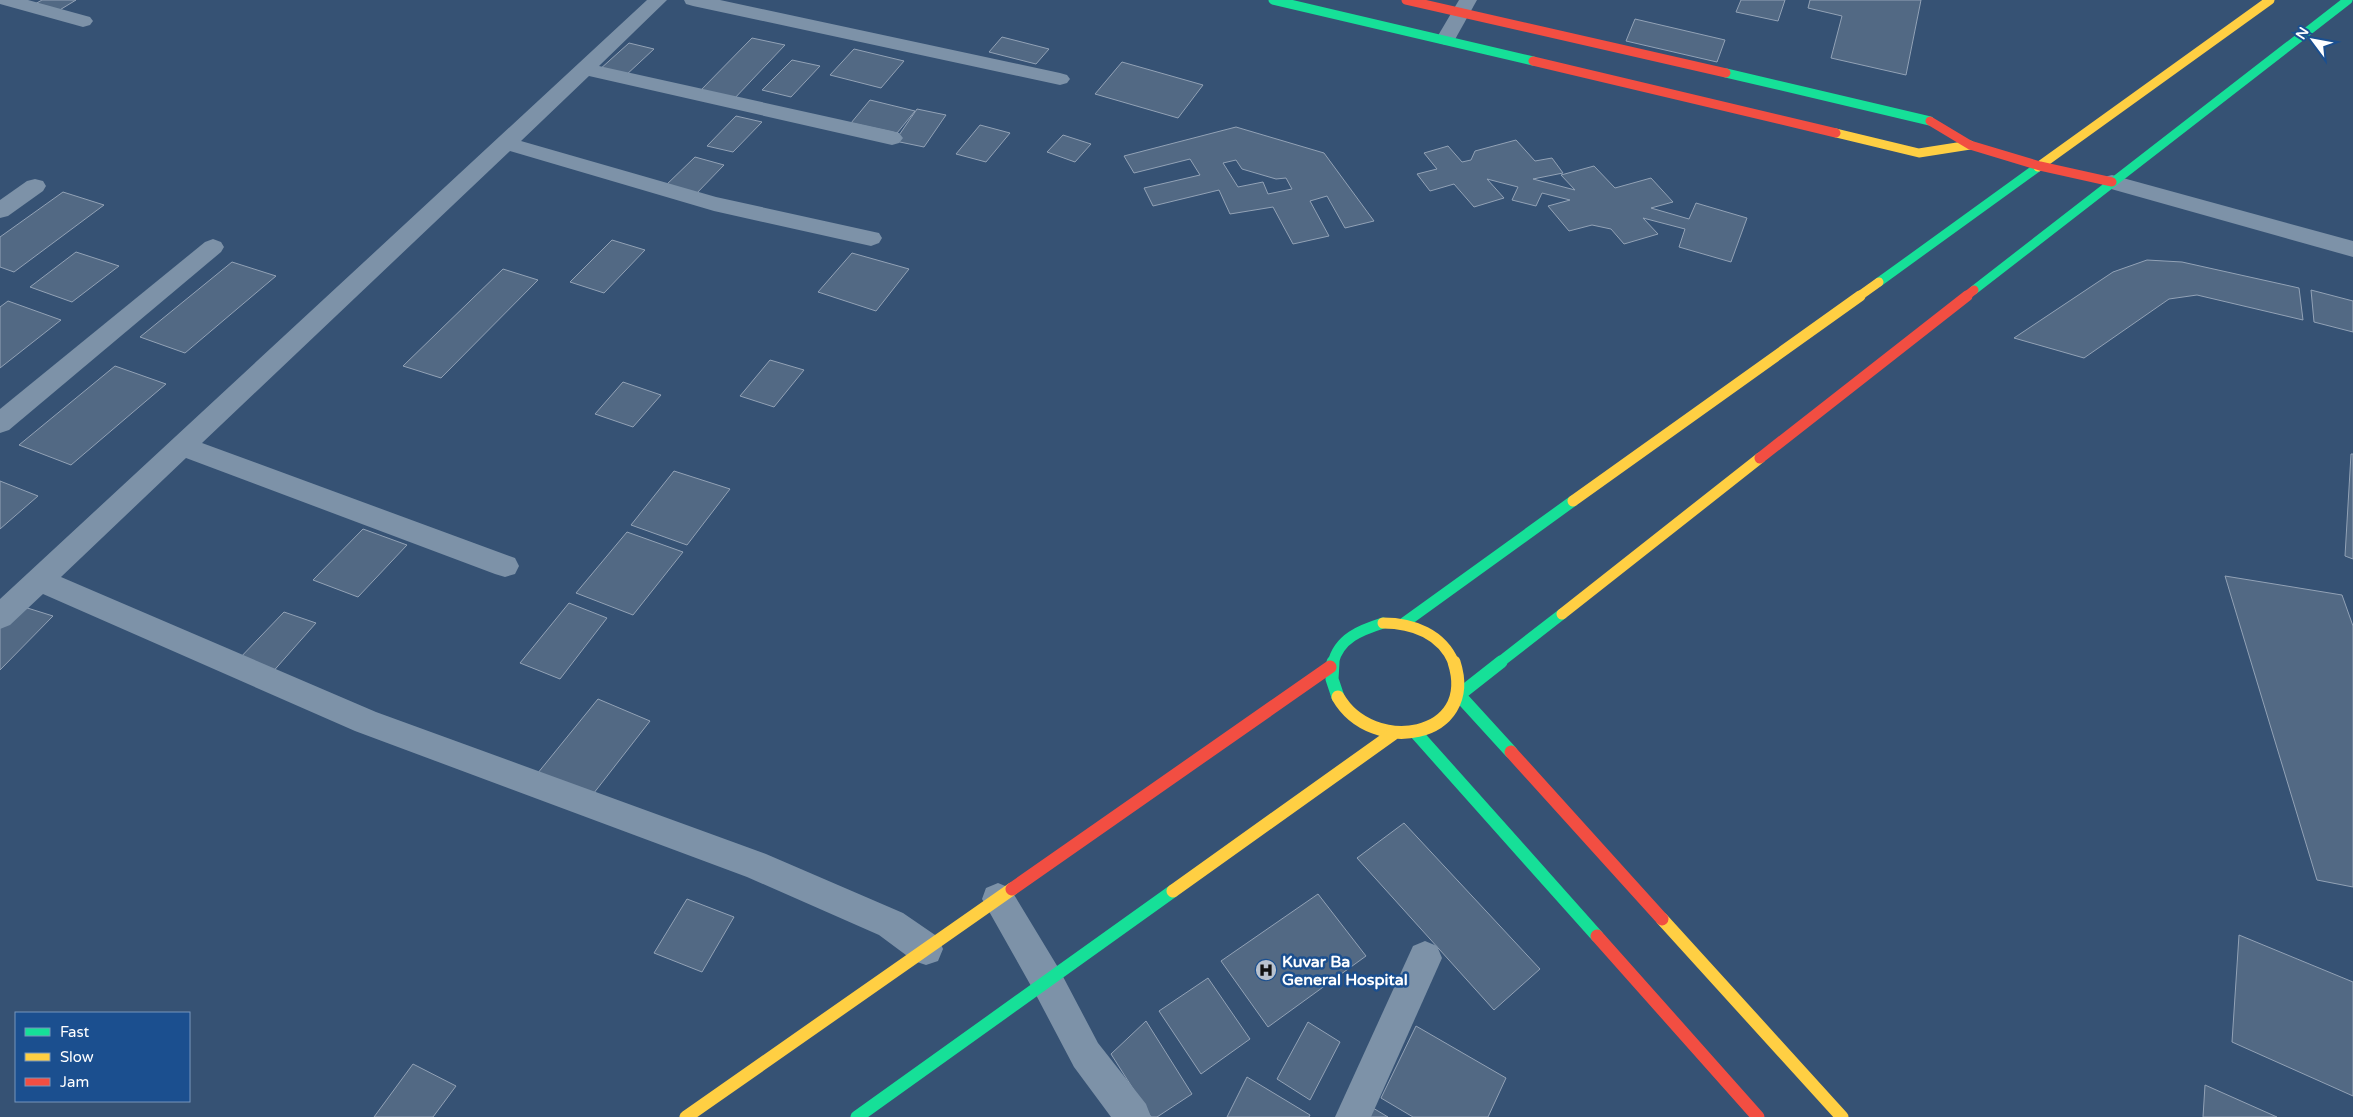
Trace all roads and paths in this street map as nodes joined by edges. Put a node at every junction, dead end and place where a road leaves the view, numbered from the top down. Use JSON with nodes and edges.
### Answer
{"nodes":[{"id":1,"x":8,"y":0,"type":"edge"},
{"id":2,"x":658,"y":0,"type":"edge"},
{"id":3,"x":693,"y":0,"type":"edge"},
{"id":4,"x":1273,"y":0,"type":"edge"},
{"id":5,"x":1406,"y":0,"type":"edge"},
{"id":6,"x":2270,"y":0,"type":"edge"},
{"id":7,"x":2348,"y":0,"type":"edge"},
{"id":8,"x":1464,"y":6,"type":"edge"},
{"id":9,"x":83,"y":21,"type":"dead end"},
{"id":10,"x":1446,"y":39,"type":"junction"},
{"id":11,"x":584,"y":69,"type":"junction"},
{"id":12,"x":1060,"y":80,"type":"dead end"},
{"id":13,"x":892,"y":138,"type":"dead end"},
{"id":14,"x":505,"y":143,"type":"junction"},
{"id":15,"x":1970,"y":145,"type":"junction"},
{"id":16,"x":2040,"y":166,"type":"junction"},
{"id":17,"x":2112,"y":182,"type":"junction"},
{"id":18,"x":35,"y":186,"type":"dead end"},
{"id":19,"x":0,"y":211,"type":"edge"},
{"id":20,"x":872,"y":238,"type":"dead end"},
{"id":21,"x":213,"y":247,"type":"dead end"},
{"id":22,"x":2353,"y":249,"type":"edge"},
{"id":23,"x":0,"y":423,"type":"edge"},
{"id":24,"x":182,"y":446,"type":"junction"},
{"id":25,"x":505,"y":566,"type":"dead end"},
{"id":26,"x":40,"y":580,"type":"junction"},
{"id":27,"x":0,"y":617,"type":"edge"},
{"id":28,"x":1404,"y":623,"type":"junction"},
{"id":29,"x":1330,"y":667,"type":"junction"},
{"id":30,"x":1459,"y":696,"type":"junction"},
{"id":31,"x":1416,"y":732,"type":"junction"},
{"id":32,"x":1393,"y":734,"type":"junction"},
{"id":33,"x":998,"y":899,"type":"junction"},
{"id":34,"x":926,"y":950,"type":"junction"},
{"id":35,"x":1425,"y":958,"type":"dead end"},
{"id":36,"x":1047,"y":981,"type":"junction"},
{"id":37,"x":686,"y":1117,"type":"edge"},
{"id":38,"x":857,"y":1117,"type":"edge"},
{"id":39,"x":1133,"y":1117,"type":"edge"},
{"id":40,"x":1353,"y":1117,"type":"edge"},
{"id":41,"x":1758,"y":1117,"type":"edge"},
{"id":42,"x":1842,"y":1117,"type":"edge"}],
"edges":[{"from":1,"to":9,"type":"street"},
{"from":2,"to":11,"type":"street"},
{"from":3,"to":12,"type":"street"},
{"from":4,"to":10,"type":"street"},
{"from":5,"to":8,"type":"street"},
{"from":6,"to":16,"type":"street"},
{"from":7,"to":17,"type":"street"},
{"from":8,"to":10,"type":"street"},
{"from":8,"to":15,"type":"street"},
{"from":10,"to":15,"type":"street"},
{"from":11,"to":13,"type":"street"},
{"from":11,"to":14,"type":"street"},
{"from":14,"to":20,"type":"street"},
{"from":14,"to":24,"type":"street"},
{"from":15,"to":16,"type":"street"},
{"from":16,"to":17,"type":"street"},
{"from":16,"to":28,"type":"street"},
{"from":17,"to":22,"type":"street"},
{"from":17,"to":30,"type":"street"},
{"from":18,"to":19,"type":"street"},
{"from":21,"to":23,"type":"street"},
{"from":24,"to":25,"type":"street"},
{"from":24,"to":26,"type":"street"},
{"from":26,"to":27,"type":"street"},
{"from":26,"to":34,"type":"street"},
{"from":28,"to":29,"type":"street"},
{"from":28,"to":30,"type":"street"},
{"from":29,"to":32,"type":"street"},
{"from":29,"to":33,"type":"street"},
{"from":30,"to":31,"type":"street"},
{"from":30,"to":42,"type":"street"},
{"from":31,"to":32,"type":"street"},
{"from":31,"to":41,"type":"street"},
{"from":32,"to":36,"type":"street"},
{"from":33,"to":34,"type":"street"},
{"from":33,"to":36,"type":"street"},
{"from":34,"to":37,"type":"street"},
{"from":35,"to":40,"type":"street"},
{"from":36,"to":38,"type":"street"},
{"from":36,"to":39,"type":"street"}]}
